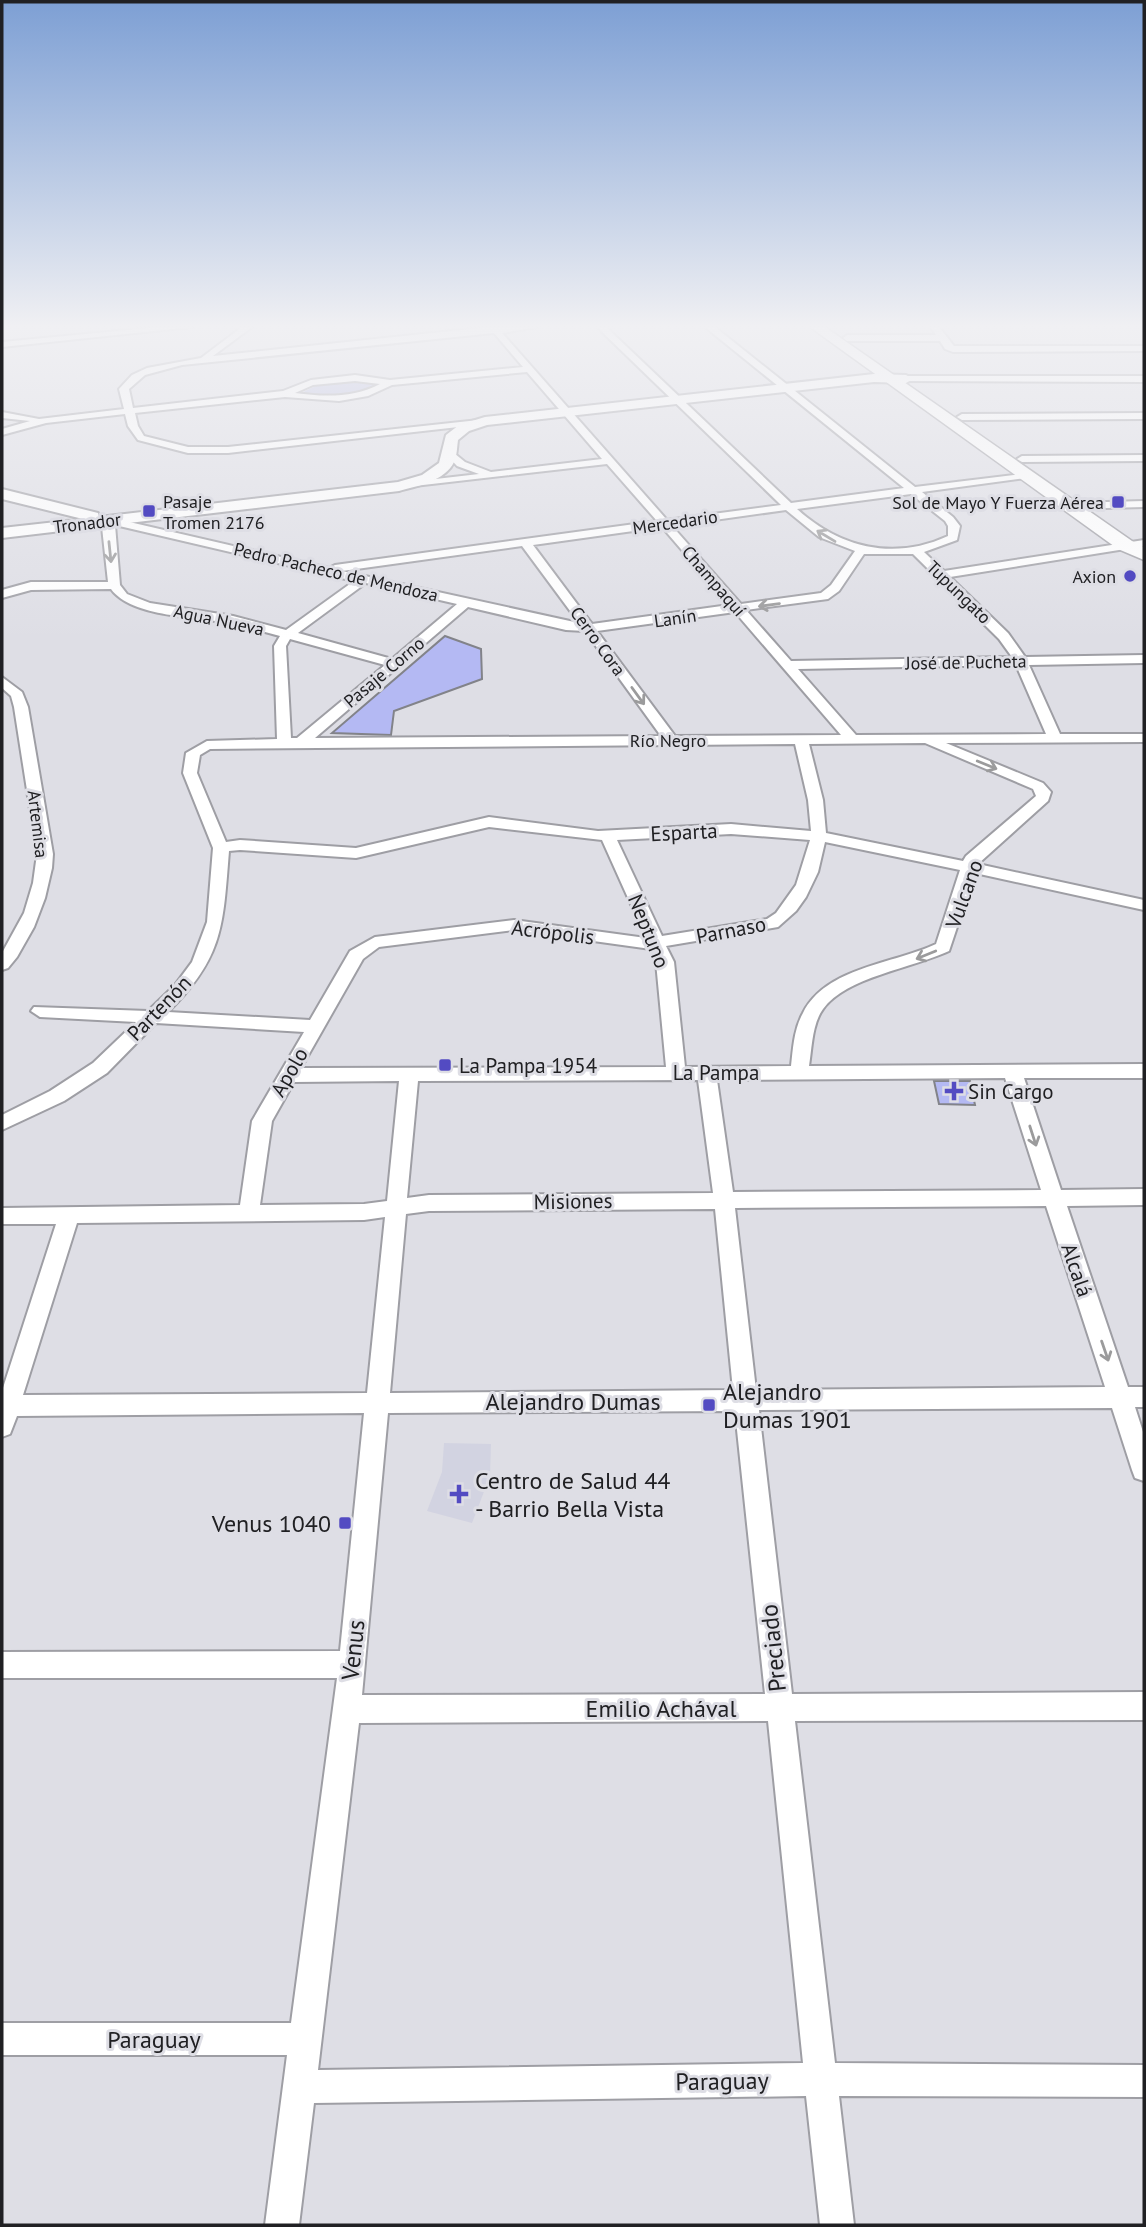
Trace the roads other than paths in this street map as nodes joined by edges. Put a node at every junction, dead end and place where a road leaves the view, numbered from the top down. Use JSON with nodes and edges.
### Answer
{"nodes":[{"id":1,"x":138,"y":431,"type":"edge"},
{"id":2,"x":401,"y":431,"type":"edge"},
{"id":3,"x":422,"y":431,"type":"edge"},
{"id":4,"x":460,"y":431,"type":"edge"},
{"id":5,"x":582,"y":431,"type":"edge"},
{"id":6,"x":712,"y":431,"type":"edge"},
{"id":7,"x":840,"y":431,"type":"edge"},
{"id":8,"x":969,"y":431,"type":"edge"},
{"id":9,"x":979,"y":431,"type":"edge"},
{"id":10,"x":449,"y":449,"type":"junction"},
{"id":11,"x":1144,"y":458,"type":"edge"},
{"id":12,"x":608,"y":461,"type":"junction"},
{"id":13,"x":1024,"y":467,"type":"junction"},
{"id":14,"x":495,"y":475,"type":"junction"},
{"id":15,"x":399,"y":486,"type":"junction"},
{"id":16,"x":914,"y":490,"type":"junction"},
{"id":17,"x":2,"y":494,"type":"edge"},
{"id":18,"x":1144,"y":504,"type":"edge"},
{"id":19,"x":1078,"y":505,"type":"junction"},
{"id":20,"x":790,"y":506,"type":"junction"},
{"id":21,"x":111,"y":521,"type":"junction"},
{"id":22,"x":664,"y":523,"type":"junction"},
{"id":23,"x":2,"y":533,"type":"edge"},
{"id":24,"x":525,"y":542,"type":"junction"},
{"id":25,"x":1135,"y":544,"type":"edge"},
{"id":26,"x":862,"y":549,"type":"junction"},
{"id":27,"x":915,"y":550,"type":"junction"},
{"id":28,"x":1144,"y":554,"type":"edge"},
{"id":29,"x":324,"y":569,"type":"junction"},
{"id":30,"x":942,"y":575,"type":"junction"},
{"id":31,"x":364,"y":579,"type":"junction"},
{"id":32,"x":114,"y":585,"type":"junction"},
{"id":33,"x":2,"y":594,"type":"edge"},
{"id":34,"x":467,"y":602,"type":"junction"},
{"id":35,"x":738,"y":609,"type":"junction"},
{"id":36,"x":589,"y":628,"type":"junction"},
{"id":37,"x":286,"y":636,"type":"junction"},
{"id":38,"x":1144,"y":659,"type":"edge"},
{"id":39,"x":1021,"y":661,"type":"junction"},
{"id":40,"x":394,"y":663,"type":"junction"},
{"id":41,"x":787,"y":665,"type":"junction"},
{"id":42,"x":2,"y":681,"type":"edge"},
{"id":43,"x":1055,"y":738,"type":"junction"},
{"id":44,"x":1144,"y":738,"type":"edge"},
{"id":45,"x":801,"y":739,"type":"junction"},
{"id":46,"x":852,"y":739,"type":"junction"},
{"id":47,"x":923,"y":739,"type":"junction"},
{"id":48,"x":670,"y":740,"type":"junction"},
{"id":49,"x":284,"y":742,"type":"junction"},
{"id":50,"x":301,"y":742,"type":"junction"},
{"id":51,"x":193,"y":753,"type":"joint"},
{"id":52,"x":818,"y":836,"type":"junction"},
{"id":53,"x":608,"y":837,"type":"junction"},
{"id":54,"x":221,"y":848,"type":"junction"},
{"id":55,"x":969,"y":867,"type":"junction"},
{"id":56,"x":1144,"y":905,"type":"edge"},
{"id":57,"x":658,"y":944,"type":"junction"},
{"id":58,"x":366,"y":945,"type":"joint"},
{"id":59,"x":2,"y":964,"type":"edge"},
{"id":60,"x":40,"y":1011,"type":"dead end"},
{"id":61,"x":152,"y":1017,"type":"junction"},
{"id":62,"x":314,"y":1026,"type":"junction"},
{"id":63,"x":706,"y":1071,"type":"junction"},
{"id":64,"x":799,"y":1071,"type":"junction"},
{"id":65,"x":1012,"y":1071,"type":"junction"},
{"id":66,"x":1144,"y":1071,"type":"edge"},
{"id":67,"x":676,"y":1072,"type":"junction"},
{"id":68,"x":409,"y":1074,"type":"junction"},
{"id":69,"x":288,"y":1075,"type":"junction"},
{"id":70,"x":2,"y":1123,"type":"edge"},
{"id":71,"x":1052,"y":1197,"type":"junction"},
{"id":72,"x":1144,"y":1197,"type":"edge"},
{"id":73,"x":724,"y":1200,"type":"junction"},
{"id":74,"x":394,"y":1207,"type":"junction"},
{"id":75,"x":249,"y":1213,"type":"junction"},
{"id":76,"x":2,"y":1216,"type":"edge"},
{"id":77,"x":69,"y":1216,"type":"junction"},
{"id":78,"x":1132,"y":1397,"type":"edge"},
{"id":79,"x":746,"y":1400,"type":"junction"},
{"id":80,"x":379,"y":1403,"type":"junction"},
{"id":81,"x":4,"y":1413,"type":"edge"},
{"id":82,"x":1144,"y":1470,"type":"edge"},
{"id":83,"x":352,"y":1664,"type":"junction"},
{"id":84,"x":2,"y":1665,"type":"edge"},
{"id":85,"x":1144,"y":1706,"type":"edge"},
{"id":86,"x":779,"y":1707,"type":"junction"},
{"id":87,"x":346,"y":1709,"type":"junction"},
{"id":88,"x":2,"y":2039,"type":"edge"},
{"id":89,"x":306,"y":2039,"type":"junction"},
{"id":90,"x":820,"y":2079,"type":"junction"},
{"id":91,"x":1144,"y":2081,"type":"edge"},
{"id":92,"x":299,"y":2087,"type":"junction"},
{"id":93,"x":282,"y":2225,"type":"edge"},
{"id":94,"x":837,"y":2225,"type":"edge"}],
"edges":[{"from":1,"to":2,"type":"street","name":"Tronador"},
{"from":3,"to":10,"type":"street"},
{"from":4,"to":10,"type":"main road","name":"Tronador"},
{"from":5,"to":12,"type":"street","name":"Champaquí"},
{"from":6,"to":20,"type":"street"},
{"from":7,"to":16,"type":"street","name":"Tupungato"},
{"from":8,"to":13,"type":"main road"},
{"from":9,"to":13,"type":"main road"},
{"from":10,"to":14,"type":"street"},
{"from":10,"to":15,"type":"main road","name":"Tronador"},
{"from":11,"to":13,"type":"street","name":"Mercedario"},
{"from":12,"to":14,"type":"street"},
{"from":12,"to":22,"type":"street","name":"Champaquí"},
{"from":13,"to":16,"type":"street","name":"Mercedario"},
{"from":13,"to":19,"type":"main road"},
{"from":14,"to":15,"type":"street"},
{"from":15,"to":21,"type":"main road","name":"Tronador"},
{"from":16,"to":20,"type":"street","name":"Mercedario"},
{"from":16,"to":27,"type":"street","name":"Tupungato"},
{"from":17,"to":21,"type":"main road","name":"Pedro Pacheco de Mendoza"},
{"from":18,"to":19,"type":"street"},
{"from":19,"to":25,"type":"main road"},
{"from":20,"to":22,"type":"street","name":"Mercedario"},
{"from":26,"to":20,"type":"street","one_way":true},
{"from":21,"to":23,"type":"main road","name":"Tronador"},
{"from":21,"to":29,"type":"street","name":"Pedro Pacheco de Mendoza"},
{"from":21,"to":32,"type":"street","one_way":true},
{"from":22,"to":24,"type":"street","name":"Mercedario"},
{"from":22,"to":35,"type":"street","name":"Champaquí"},
{"from":24,"to":29,"type":"street","name":"Mercedario"},
{"from":24,"to":36,"type":"street","name":"Cerro Cora"},
{"from":25,"to":28,"type":"main road"},
{"from":25,"to":30,"type":"street"},
{"from":26,"to":27,"type":"street"},
{"from":26,"to":35,"type":"street","name":"Lanín","one_way":true},
{"from":27,"to":30,"type":"street","name":"Tupungato"},
{"from":29,"to":31,"type":"street","name":"Pedro Pacheco de Mendoza"},
{"from":30,"to":39,"type":"street","name":"Tupungato"},
{"from":31,"to":34,"type":"street","name":"Pedro Pacheco de Mendoza"},
{"from":31,"to":37,"type":"street"},
{"from":32,"to":33,"type":"street"},
{"from":32,"to":37,"type":"street","name":"Agua Nueva"},
{"from":34,"to":36,"type":"street","name":"Pedro Pacheco de Mendoza"},
{"from":34,"to":40,"type":"street","name":"Pasaje Corno"},
{"from":35,"to":36,"type":"street","name":"Lanín"},
{"from":35,"to":41,"type":"street","name":"Champaquí"},
{"from":36,"to":48,"type":"street","name":"Cerro Cora","one_way":true},
{"from":37,"to":40,"type":"street","name":"Agua Nueva"},
{"from":37,"to":49,"type":"street"},
{"from":38,"to":39,"type":"street","name":"José de Pucheta"},
{"from":39,"to":41,"type":"street","name":"José de Pucheta"},
{"from":39,"to":43,"type":"street","name":"Tupungato"},
{"from":40,"to":50,"type":"street","name":"Pasaje Corno"},
{"from":41,"to":46,"type":"street","name":"Champaquí"},
{"from":42,"to":59,"type":"street","name":"Artemisa"},
{"from":43,"to":44,"type":"street","name":"Río Negro"},
{"from":43,"to":47,"type":"street","name":"Río Negro"},
{"from":45,"to":46,"type":"street","name":"Río Negro"},
{"from":45,"to":48,"type":"street","name":"Río Negro"},
{"from":45,"to":52,"type":"street","name":"Parnaso"},
{"from":46,"to":47,"type":"street","name":"Río Negro"},
{"from":47,"to":55,"type":"street","name":"Vulcano","one_way":true},
{"from":48,"to":50,"type":"street","name":"Río Negro"},
{"from":49,"to":50,"type":"street","name":"Río Negro"},
{"from":49,"to":51,"type":"street","name":"Río Negro"},
{"from":51,"to":54,"type":"street","name":"Partenón"},
{"from":52,"to":53,"type":"street","name":"Esparta"},
{"from":52,"to":55,"type":"street","name":"Esparta"},
{"from":52,"to":57,"type":"street","name":"Parnaso"},
{"from":53,"to":54,"type":"street","name":"Esparta"},
{"from":53,"to":57,"type":"street","name":"Neptuno"},
{"from":54,"to":61,"type":"street","name":"Partenón"},
{"from":55,"to":56,"type":"street","name":"Esparta"},
{"from":55,"to":64,"type":"street","name":"Vulcano","one_way":true},
{"from":57,"to":58,"type":"street","name":"Acrópolis"},
{"from":57,"to":67,"type":"street","name":"Neptuno"},
{"from":58,"to":62,"type":"street","name":"Apolo"},
{"from":60,"to":61,"type":"street"},
{"from":61,"to":62,"type":"street"},
{"from":61,"to":70,"type":"street","name":"Partenón"},
{"from":62,"to":69,"type":"street","name":"Apolo"},
{"from":63,"to":64,"type":"street","name":"La Pampa"},
{"from":63,"to":67,"type":"street","name":"La Pampa"},
{"from":63,"to":73,"type":"street","name":"Preciado"},
{"from":64,"to":65,"type":"street","name":"La Pampa"},
{"from":65,"to":66,"type":"street","name":"La Pampa"},
{"from":65,"to":71,"type":"street","name":"Alcalá","one_way":true},
{"from":67,"to":68,"type":"street","name":"La Pampa"},
{"from":68,"to":69,"type":"street","name":"La Pampa"},
{"from":68,"to":74,"type":"street","name":"Venus"},
{"from":69,"to":75,"type":"street","name":"Apolo"},
{"from":71,"to":72,"type":"street","name":"Misiones"},
{"from":71,"to":73,"type":"street","name":"Misiones"},
{"from":71,"to":78,"type":"street","name":"Alcalá","one_way":true},
{"from":73,"to":74,"type":"street","name":"Misiones"},
{"from":73,"to":79,"type":"street","name":"Preciado"},
{"from":74,"to":75,"type":"street","name":"Misiones"},
{"from":74,"to":80,"type":"street","name":"Venus"},
{"from":75,"to":77,"type":"street","name":"Misiones"},
{"from":76,"to":77,"type":"street","name":"Misiones"},
{"from":77,"to":81,"type":"street"},
{"from":78,"to":79,"type":"street","name":"Alejandro Dumas"},
{"from":78,"to":82,"type":"street","name":"Alcalá"},
{"from":79,"to":80,"type":"street","name":"Alejandro Dumas"},
{"from":79,"to":86,"type":"street","name":"Preciado"},
{"from":80,"to":81,"type":"street","name":"Alejandro Dumas"},
{"from":80,"to":83,"type":"street","name":"Venus"},
{"from":83,"to":84,"type":"street"},
{"from":83,"to":87,"type":"street","name":"Venus"},
{"from":85,"to":86,"type":"street","name":"Emilio Achával"},
{"from":86,"to":87,"type":"street","name":"Emilio Achával"},
{"from":86,"to":90,"type":"street","name":"Preciado"},
{"from":87,"to":89,"type":"street","name":"Venus"},
{"from":88,"to":89,"type":"street","name":"Paraguay"},
{"from":89,"to":92,"type":"street","name":"Venus"},
{"from":90,"to":91,"type":"street","name":"Paraguay"},
{"from":90,"to":92,"type":"street","name":"Paraguay"},
{"from":90,"to":94,"type":"street","name":"Preciado"},
{"from":92,"to":93,"type":"street","name":"Venus"}]}
